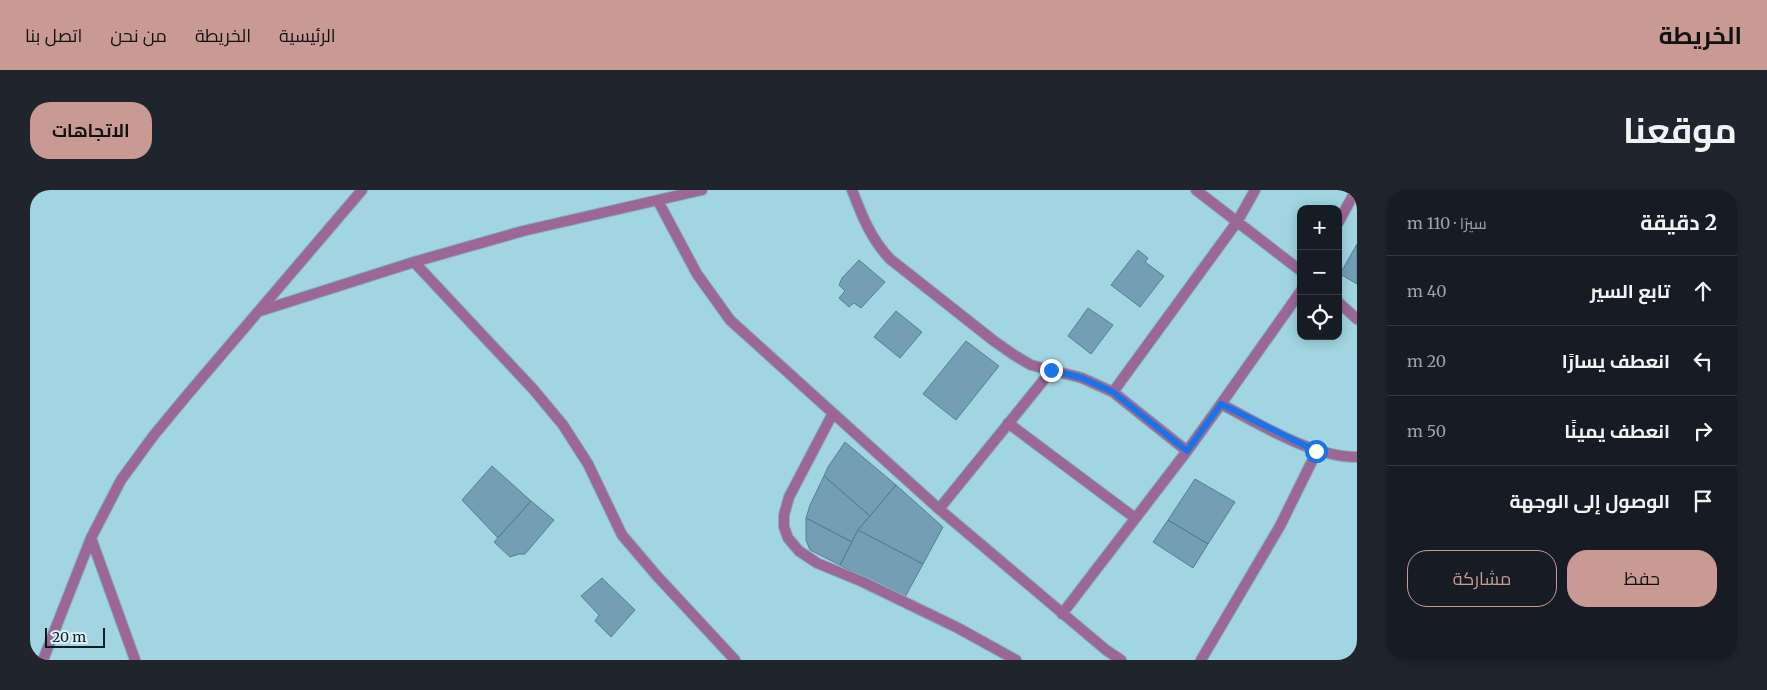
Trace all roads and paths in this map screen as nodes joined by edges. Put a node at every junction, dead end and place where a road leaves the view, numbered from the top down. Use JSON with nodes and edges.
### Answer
{"nodes":[{"id":1,"x":362,"y":190,"type":"edge"},
{"id":2,"x":702,"y":190,"type":"edge"},
{"id":3,"x":852,"y":190,"type":"edge"},
{"id":4,"x":1196,"y":190,"type":"edge"},
{"id":5,"x":1255,"y":190,"type":"edge"},
{"id":6,"x":1356,"y":190,"type":"edge"},
{"id":7,"x":658,"y":201,"type":"junction"},
{"id":8,"x":1353,"y":206,"type":"edge"},
{"id":9,"x":1342,"y":218,"type":"edge"},
{"id":10,"x":1236,"y":222,"type":"junction"},
{"id":11,"x":414,"y":262,"type":"junction"},
{"id":12,"x":1297,"y":268,"type":"edge"},
{"id":13,"x":1298,"y":295,"type":"edge"},
{"id":14,"x":1342,"y":306,"type":"edge"},
{"id":15,"x":260,"y":311,"type":"junction"},
{"id":16,"x":1357,"y":319,"type":"edge"},
{"id":17,"x":1051,"y":370,"type":"junction"},
{"id":18,"x":1113,"y":392,"type":"junction"},
{"id":19,"x":1221,"y":404,"type":"junction"},
{"id":20,"x":834,"y":413,"type":"junction"},
{"id":21,"x":1008,"y":423,"type":"junction"},
{"id":22,"x":1187,"y":451,"type":"junction"},
{"id":23,"x":1316,"y":451,"type":"junction"},
{"id":24,"x":1357,"y":457,"type":"edge"},
{"id":25,"x":939,"y":509,"type":"junction"},
{"id":26,"x":1135,"y":518,"type":"junction"},
{"id":27,"x":91,"y":538,"type":"junction"},
{"id":28,"x":1062,"y":614,"type":"junction"},
{"id":29,"x":44,"y":660,"type":"edge"},
{"id":30,"x":136,"y":660,"type":"edge"},
{"id":31,"x":735,"y":660,"type":"edge"},
{"id":32,"x":1016,"y":660,"type":"edge"},
{"id":33,"x":1121,"y":660,"type":"edge"},
{"id":34,"x":1201,"y":660,"type":"edge"}],
"edges":[{"from":1,"to":15,"type":"street"},
{"from":2,"to":7,"type":"street"},
{"from":3,"to":17,"type":"street"},
{"from":4,"to":10,"type":"street"},
{"from":5,"to":10,"type":"street"},
{"from":6,"to":8,"type":"street"},
{"from":7,"to":11,"type":"street"},
{"from":7,"to":20,"type":"street"},
{"from":8,"to":9,"type":"street"},
{"from":10,"to":12,"type":"street"},
{"from":10,"to":18,"type":"street"},
{"from":11,"to":15,"type":"street"},
{"from":11,"to":31,"type":"street"},
{"from":13,"to":19,"type":"street"},
{"from":14,"to":16,"type":"street"},
{"from":15,"to":27,"type":"street"},
{"from":17,"to":18,"type":"street"},
{"from":17,"to":21,"type":"street"},
{"from":18,"to":22,"type":"street"},
{"from":19,"to":22,"type":"street"},
{"from":19,"to":23,"type":"street"},
{"from":20,"to":25,"type":"street"},
{"from":20,"to":32,"type":"street"},
{"from":21,"to":25,"type":"street"},
{"from":21,"to":26,"type":"street"},
{"from":22,"to":26,"type":"street"},
{"from":23,"to":24,"type":"street"},
{"from":23,"to":34,"type":"street"},
{"from":25,"to":28,"type":"street"},
{"from":26,"to":28,"type":"street"},
{"from":27,"to":29,"type":"street"},
{"from":27,"to":30,"type":"street"},
{"from":28,"to":33,"type":"street"}]}
